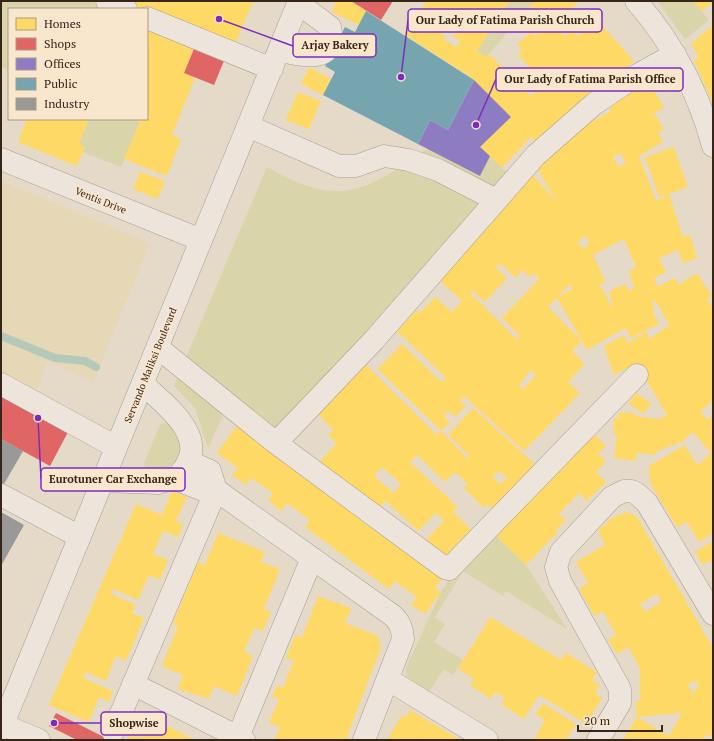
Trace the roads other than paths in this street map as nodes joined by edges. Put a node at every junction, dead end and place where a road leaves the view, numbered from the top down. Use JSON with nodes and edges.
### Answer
{"nodes":[{"id":1,"x":107,"y":1,"type":"edge"},
{"id":2,"x":636,"y":1,"type":"edge"},
{"id":3,"x":299,"y":2,"type":"edge"},
{"id":4,"x":124,"y":8,"type":"edge"},
{"id":5,"x":148,"y":18,"type":"edge"},
{"id":6,"x":675,"y":54,"type":"junction"},
{"id":7,"x":275,"y":60,"type":"junction"},
{"id":8,"x":710,"y":121,"type":"edge"},
{"id":9,"x":248,"y":126,"type":"junction"},
{"id":10,"x":713,"y":146,"type":"edge"},
{"id":11,"x":1,"y":159,"type":"edge"},
{"id":12,"x":496,"y":200,"type":"junction"},
{"id":13,"x":201,"y":240,"type":"junction"},
{"id":14,"x":157,"y":347,"type":"junction"},
{"id":15,"x":637,"y":375,"type":"dead end"},
{"id":16,"x":1,"y":384,"type":"edge"},
{"id":17,"x":143,"y":384,"type":"junction"},
{"id":18,"x":276,"y":443,"type":"junction"},
{"id":19,"x":116,"y":447,"type":"junction"},
{"id":20,"x":188,"y":461,"type":"junction"},
{"id":21,"x":173,"y":478,"type":"junction"},
{"id":22,"x":103,"y":481,"type":"junction"},
{"id":23,"x":216,"y":490,"type":"junction"},
{"id":24,"x":1,"y":495,"type":"edge"},
{"id":25,"x":80,"y":537,"type":"junction"},
{"id":26,"x":312,"y":558,"type":"junction"},
{"id":27,"x":713,"y":614,"type":"edge"},
{"id":28,"x":388,"y":680,"type":"junction"},
{"id":29,"x":133,"y":684,"type":"junction"},
{"id":30,"x":1,"y":726,"type":"edge"},
{"id":31,"x":113,"y":732,"type":"dead end"},
{"id":32,"x":241,"y":738,"type":"edge"},
{"id":33,"x":39,"y":740,"type":"edge"},
{"id":34,"x":364,"y":740,"type":"edge"},
{"id":35,"x":487,"y":740,"type":"edge"},
{"id":36,"x":598,"y":740,"type":"edge"}],
"edges":[{"from":1,"to":4,"type":"street"},
{"from":2,"to":6,"type":"street"},
{"from":3,"to":7,"type":"street","name":"Servando Maliksi Boulevard"},
{"from":3,"to":7,"type":"street"},
{"from":5,"to":7,"type":"street"},
{"from":6,"to":8,"type":"street"},
{"from":6,"to":12,"type":"street"},
{"from":7,"to":9,"type":"street","name":"Servando Maliksi Boulevard"},
{"from":8,"to":10,"type":"street"},
{"from":9,"to":12,"type":"street"},
{"from":9,"to":13,"type":"street","name":"Servando Maliksi Boulevard"},
{"from":11,"to":13,"type":"street","name":"Ventis Drive"},
{"from":12,"to":18,"type":"street"},
{"from":13,"to":14,"type":"street","name":"Servando Maliksi Boulevard"},
{"from":14,"to":17,"type":"street","name":"Servando Maliksi Boulevard"},
{"from":14,"to":18,"type":"street"},
{"from":15,"to":18,"type":"street"},
{"from":16,"to":19,"type":"street"},
{"from":17,"to":19,"type":"street","name":"Servando Maliksi Boulevard"},
{"from":17,"to":20,"type":"street"},
{"from":19,"to":22,"type":"street","name":"Servando Maliksi Boulevard"},
{"from":20,"to":21,"type":"street"},
{"from":20,"to":23,"type":"street"},
{"from":21,"to":22,"type":"street"},
{"from":21,"to":23,"type":"street"},
{"from":22,"to":25,"type":"street","name":"Servando Maliksi Boulevard"},
{"from":23,"to":26,"type":"street"},
{"from":23,"to":29,"type":"street"},
{"from":24,"to":25,"type":"street"},
{"from":25,"to":30,"type":"street","name":"Servando Maliksi Boulevard"},
{"from":26,"to":28,"type":"street"},
{"from":26,"to":32,"type":"street"},
{"from":27,"to":36,"type":"street"},
{"from":28,"to":34,"type":"street"},
{"from":28,"to":35,"type":"street"},
{"from":29,"to":31,"type":"street"},
{"from":29,"to":32,"type":"street"},
{"from":30,"to":33,"type":"street"}]}
